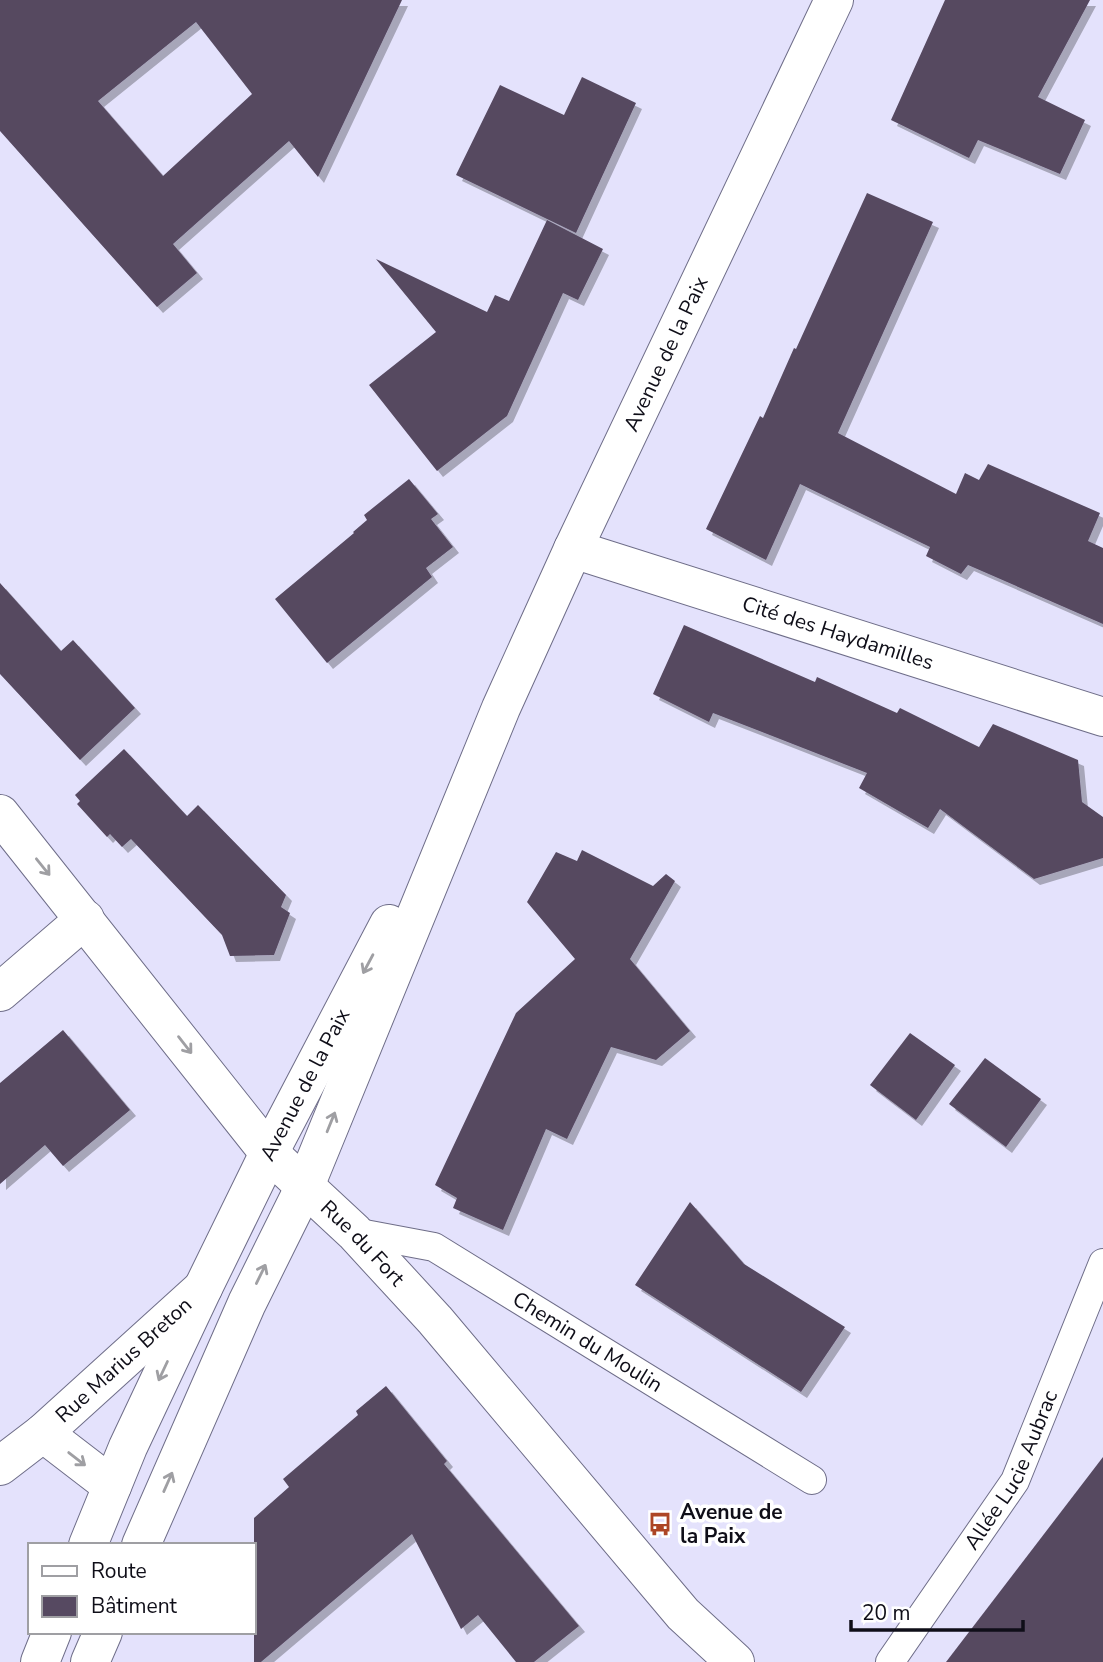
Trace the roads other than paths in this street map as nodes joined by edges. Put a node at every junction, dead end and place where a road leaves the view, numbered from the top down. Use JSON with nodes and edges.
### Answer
{"nodes":[{"id":1,"x":834,"y":0,"type":"edge"},
{"id":2,"x":573,"y":549,"type":"junction"},
{"id":3,"x":501,"y":708,"type":"junction"},
{"id":4,"x":1103,"y":717,"type":"edge"},
{"id":5,"x":0,"y":814,"type":"edge"},
{"id":6,"x":85,"y":919,"type":"junction"},
{"id":7,"x":0,"y":992,"type":"edge"},
{"id":8,"x":270,"y":1153,"type":"junction"},
{"id":9,"x":305,"y":1186,"type":"junction"},
{"id":10,"x":354,"y":1232,"type":"junction"},
{"id":11,"x":1103,"y":1263,"type":"edge"},
{"id":12,"x":203,"y":1288,"type":"junction"},
{"id":13,"x":43,"y":1433,"type":"junction"},
{"id":14,"x":0,"y":1466,"type":"edge"},
{"id":15,"x":812,"y":1480,"type":"dead end"},
{"id":16,"x":112,"y":1486,"type":"junction"},
{"id":17,"x":89,"y":1543,"type":"edge"},
{"id":18,"x":142,"y":1543,"type":"edge"},
{"id":19,"x":51,"y":1634,"type":"edge"},
{"id":20,"x":102,"y":1634,"type":"edge"},
{"id":21,"x":40,"y":1662,"type":"edge"},
{"id":22,"x":90,"y":1662,"type":"edge"},
{"id":23,"x":735,"y":1662,"type":"edge"},
{"id":24,"x":890,"y":1662,"type":"edge"}],
"edges":[{"from":1,"to":2,"type":"main road","name":"Avenue de la Paix"},
{"from":2,"to":3,"type":"main road","name":"Avenue de la Paix"},
{"from":2,"to":4,"type":"main road","name":"Cité des Haydamilles"},
{"from":3,"to":8,"type":"main road","name":"Avenue de la Paix","one_way":true},
{"from":9,"to":3,"type":"main road","name":"Avenue de la Paix","one_way":true},
{"from":5,"to":6,"type":"main road","name":"Rue du Fort","one_way":true},
{"from":6,"to":7,"type":"main road"},
{"from":6,"to":8,"type":"main road","name":"Rue du Fort","one_way":true},
{"from":8,"to":9,"type":"main road","name":"Rue du Fort"},
{"from":8,"to":12,"type":"main road","name":"Avenue de la Paix"},
{"from":9,"to":10,"type":"main road","name":"Rue du Fort"},
{"from":18,"to":9,"type":"main road","name":"Avenue de la Paix","one_way":true},
{"from":10,"to":15,"type":"lane","name":"Chemin du Moulin"},
{"from":10,"to":23,"type":"main road","name":"Rue du Fort"},
{"from":11,"to":24,"type":"lane","name":"Allée Lucie Aubrac"},
{"from":12,"to":13,"type":"main road","name":"Rue Marius Breton"},
{"from":12,"to":16,"type":"main road","name":"Avenue de la Paix","one_way":true},
{"from":13,"to":14,"type":"main road","name":"Rue Marius Breton"},
{"from":13,"to":16,"type":"main road","name":"Rue Marius Breton","one_way":true},
{"from":16,"to":17,"type":"main road","name":"Avenue de la Paix"},
{"from":19,"to":21,"type":"main road"},
{"from":20,"to":22,"type":"main road"}]}
